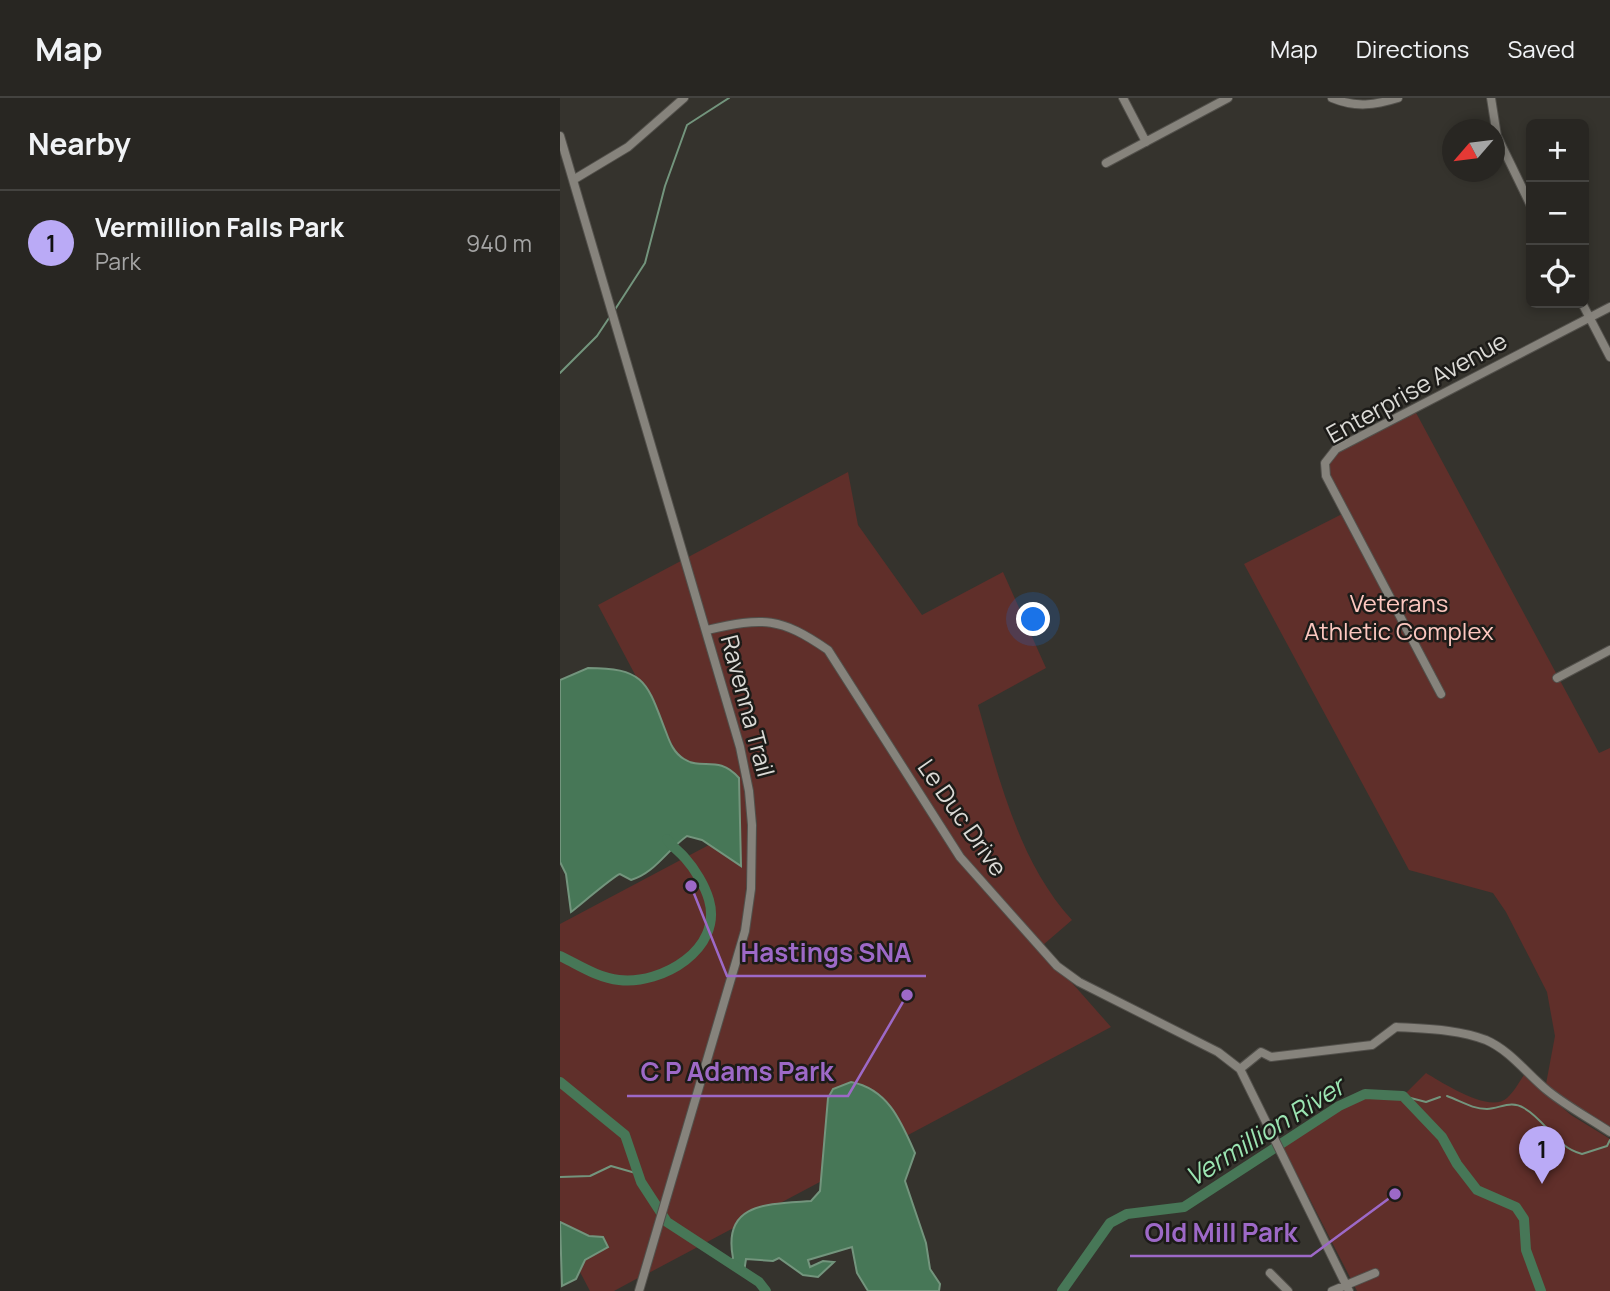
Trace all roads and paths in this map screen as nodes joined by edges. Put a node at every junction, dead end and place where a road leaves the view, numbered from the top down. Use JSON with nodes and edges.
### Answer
{"nodes":[{"id":1,"x":684,"y":98,"type":"edge"},
{"id":2,"x":1123,"y":98,"type":"edge"},
{"id":3,"x":1228,"y":98,"type":"edge"},
{"id":4,"x":1332,"y":98,"type":"edge"},
{"id":5,"x":1398,"y":98,"type":"edge"},
{"id":6,"x":1490,"y":98,"type":"edge"},
{"id":7,"x":1343,"y":100,"type":"edge"},
{"id":8,"x":560,"y":136,"type":"edge"},
{"id":9,"x":1146,"y":142,"type":"junction"},
{"id":10,"x":1106,"y":163,"type":"dead end"},
{"id":11,"x":573,"y":180,"type":"junction"},
{"id":12,"x":1526,"y":196,"type":"edge"},
{"id":13,"x":1610,"y":307,"type":"edge"},
{"id":14,"x":1584,"y":308,"type":"edge"},
{"id":15,"x":1589,"y":317,"type":"junction"},
{"id":16,"x":1610,"y":357,"type":"edge"},
{"id":17,"x":707,"y":630,"type":"junction"},
{"id":18,"x":1610,"y":650,"type":"edge"},
{"id":19,"x":1557,"y":678,"type":"dead end"},
{"id":20,"x":1441,"y":694,"type":"dead end"},
{"id":21,"x":1240,"y":1069,"type":"junction"},
{"id":22,"x":1610,"y":1132,"type":"edge"},
{"id":23,"x":1270,"y":1273,"type":"dead end"},
{"id":24,"x":1375,"y":1273,"type":"dead end"},
{"id":25,"x":1347,"y":1288,"type":"edge"},
{"id":26,"x":639,"y":1291,"type":"edge"},
{"id":27,"x":1288,"y":1291,"type":"edge"},
{"id":28,"x":1332,"y":1291,"type":"edge"}],
"edges":[{"from":1,"to":11,"type":"street"},
{"from":2,"to":9,"type":"street"},
{"from":3,"to":9,"type":"street"},
{"from":4,"to":7,"type":"street"},
{"from":5,"to":7,"type":"street"},
{"from":6,"to":12,"type":"street"},
{"from":8,"to":11,"type":"street","name":"Ravenna Trail"},
{"from":9,"to":10,"type":"street"},
{"from":11,"to":17,"type":"street","name":"Ravenna Trail"},
{"from":13,"to":15,"type":"street","name":"Enterprise Avenue"},
{"from":14,"to":15,"type":"street"},
{"from":15,"to":16,"type":"street"},
{"from":15,"to":20,"type":"street","name":"Enterprise Avenue"},
{"from":17,"to":21,"type":"street","name":"Le Duc Drive"},
{"from":17,"to":26,"type":"street","name":"Ravenna Trail"},
{"from":18,"to":19,"type":"street"},
{"from":21,"to":22,"type":"street"},
{"from":21,"to":25,"type":"street"},
{"from":23,"to":27,"type":"street"},
{"from":24,"to":25,"type":"street"},
{"from":25,"to":28,"type":"street"}]}
